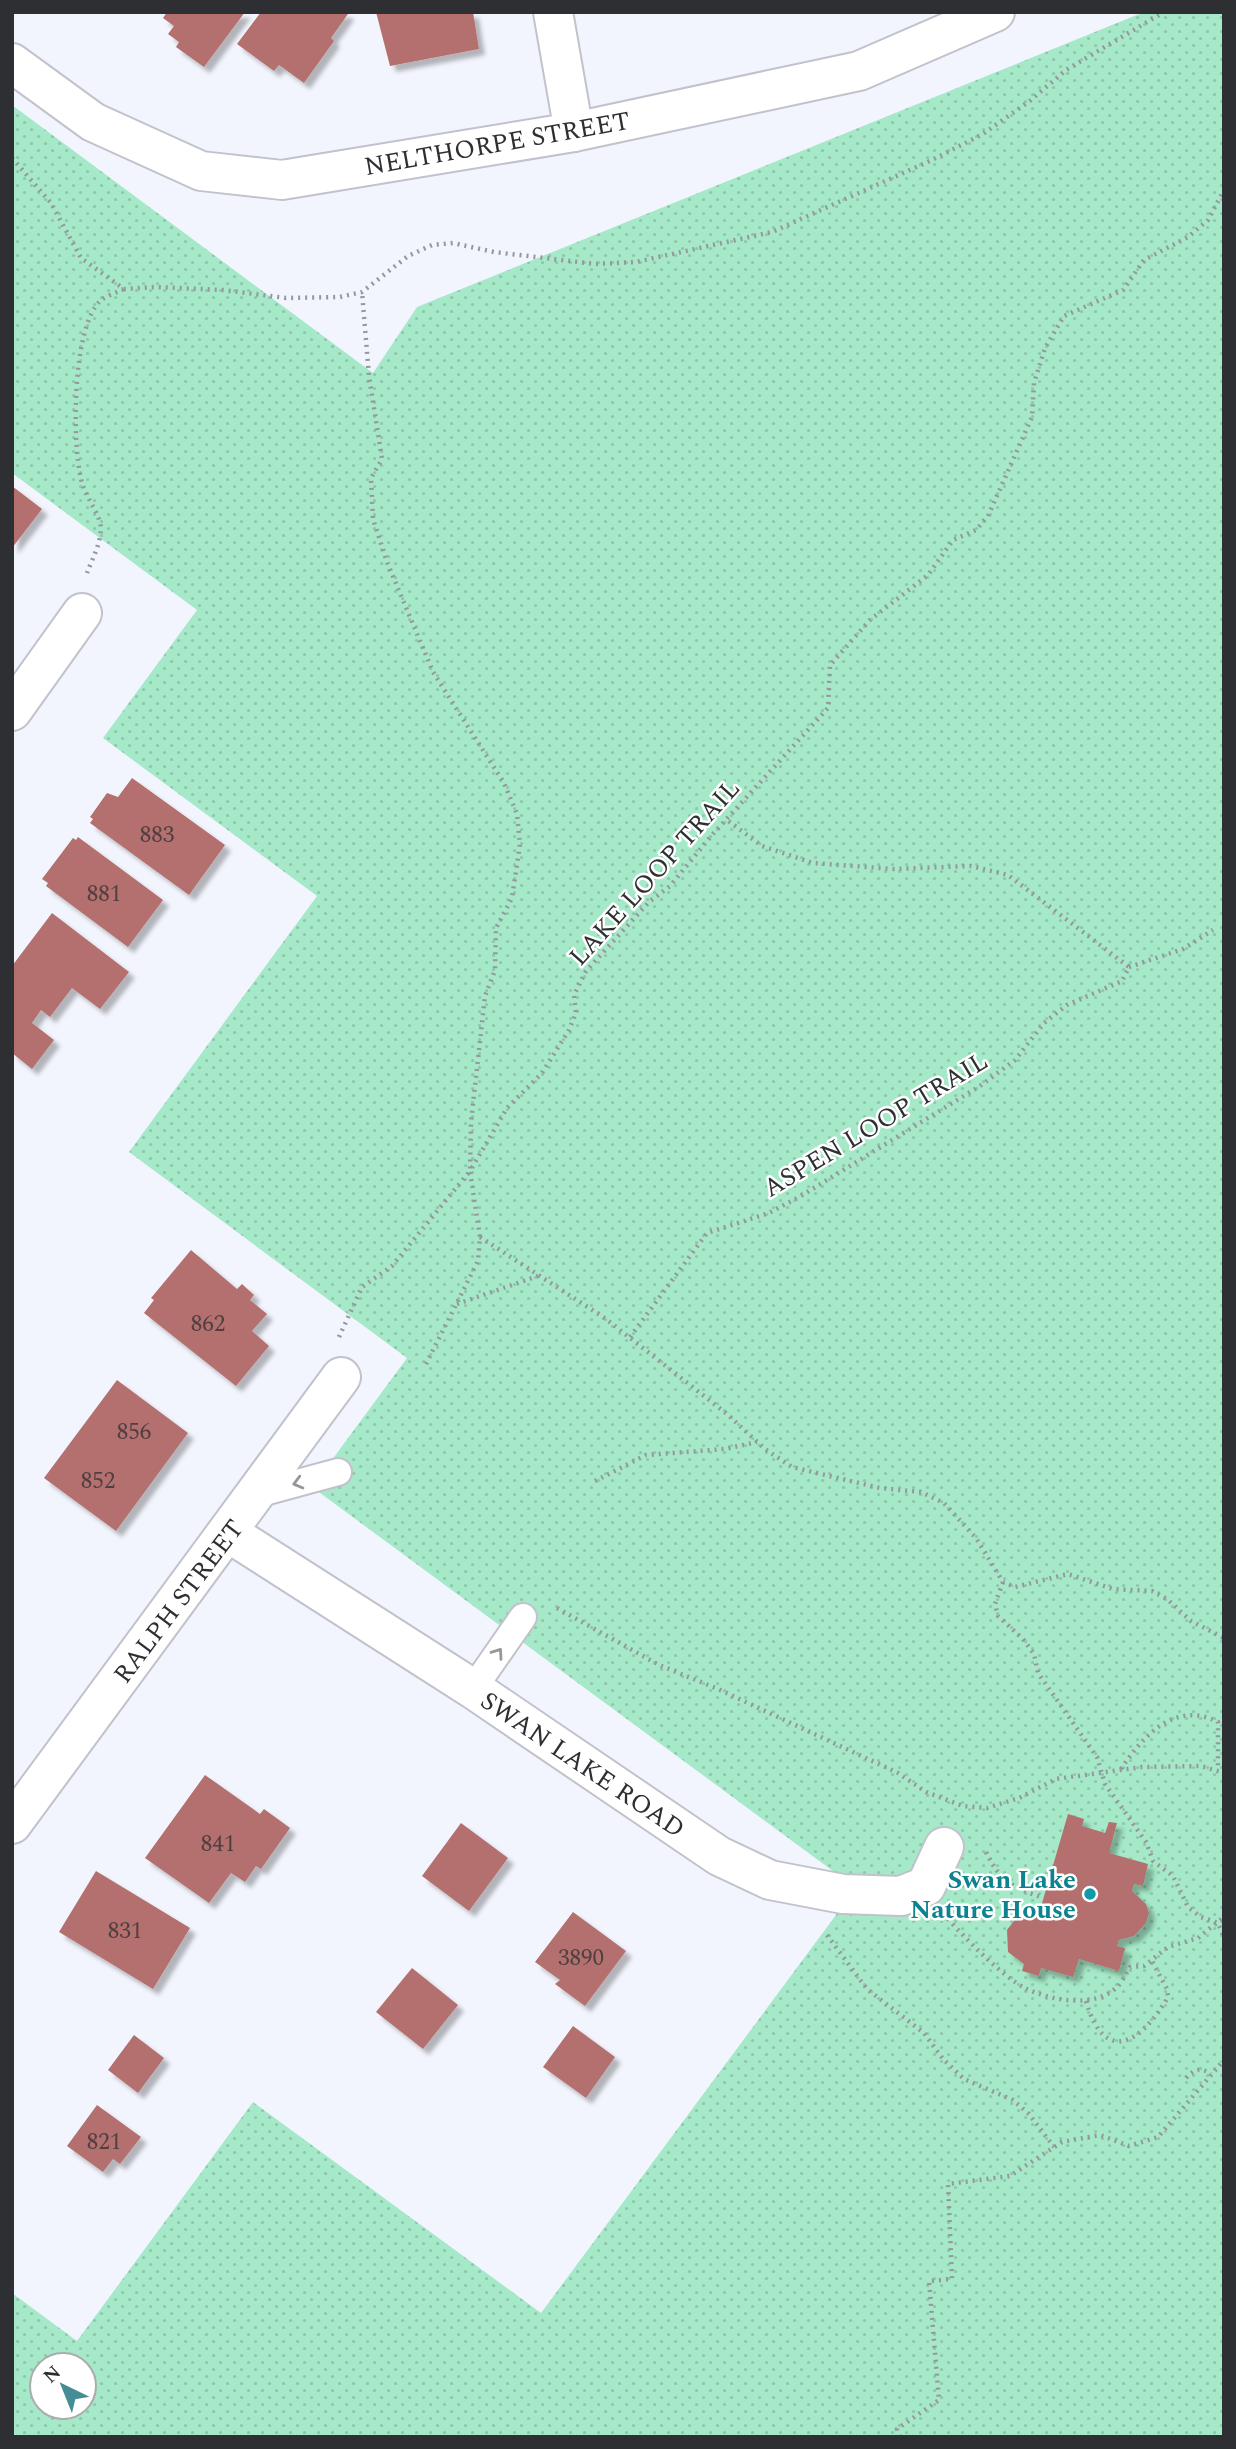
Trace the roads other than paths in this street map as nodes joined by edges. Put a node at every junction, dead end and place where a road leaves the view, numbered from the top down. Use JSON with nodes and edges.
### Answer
{"nodes":[{"id":1,"x":553,"y":12,"type":"edge"},
{"id":2,"x":995,"y":12,"type":"edge"},
{"id":3,"x":12,"y":63,"type":"edge"},
{"id":4,"x":574,"y":132,"type":"junction"},
{"id":5,"x":82,"y":613,"type":"road end"},
{"id":6,"x":12,"y":711,"type":"edge"},
{"id":7,"x":341,"y":1377,"type":"road end"},
{"id":8,"x":338,"y":1472,"type":"dead end"},
{"id":9,"x":257,"y":1494,"type":"junction"},
{"id":10,"x":229,"y":1533,"type":"junction"},
{"id":11,"x":523,"y":1617,"type":"dead end"},
{"id":12,"x":473,"y":1689,"type":"junction"},
{"id":13,"x":12,"y":1824,"type":"edge"},
{"id":14,"x":944,"y":1847,"type":"dead end"}],
"edges":[{"from":1,"to":4,"type":"street"},
{"from":2,"to":4,"type":"street","name":"NELTHORPE STREET"},
{"from":3,"to":4,"type":"street","name":"NELTHORPE STREET"},
{"from":5,"to":6,"type":"street"},
{"from":7,"to":9,"type":"street","name":"RALPH STREET"},
{"from":8,"to":9,"type":"lane","one_way":true},
{"from":9,"to":10,"type":"street","name":"RALPH STREET"},
{"from":10,"to":12,"type":"street","name":"SWAN LAKE ROAD"},
{"from":10,"to":13,"type":"street","name":"RALPH STREET"},
{"from":12,"to":11,"type":"lane","one_way":true},
{"from":12,"to":14,"type":"street","name":"SWAN LAKE ROAD"}]}
